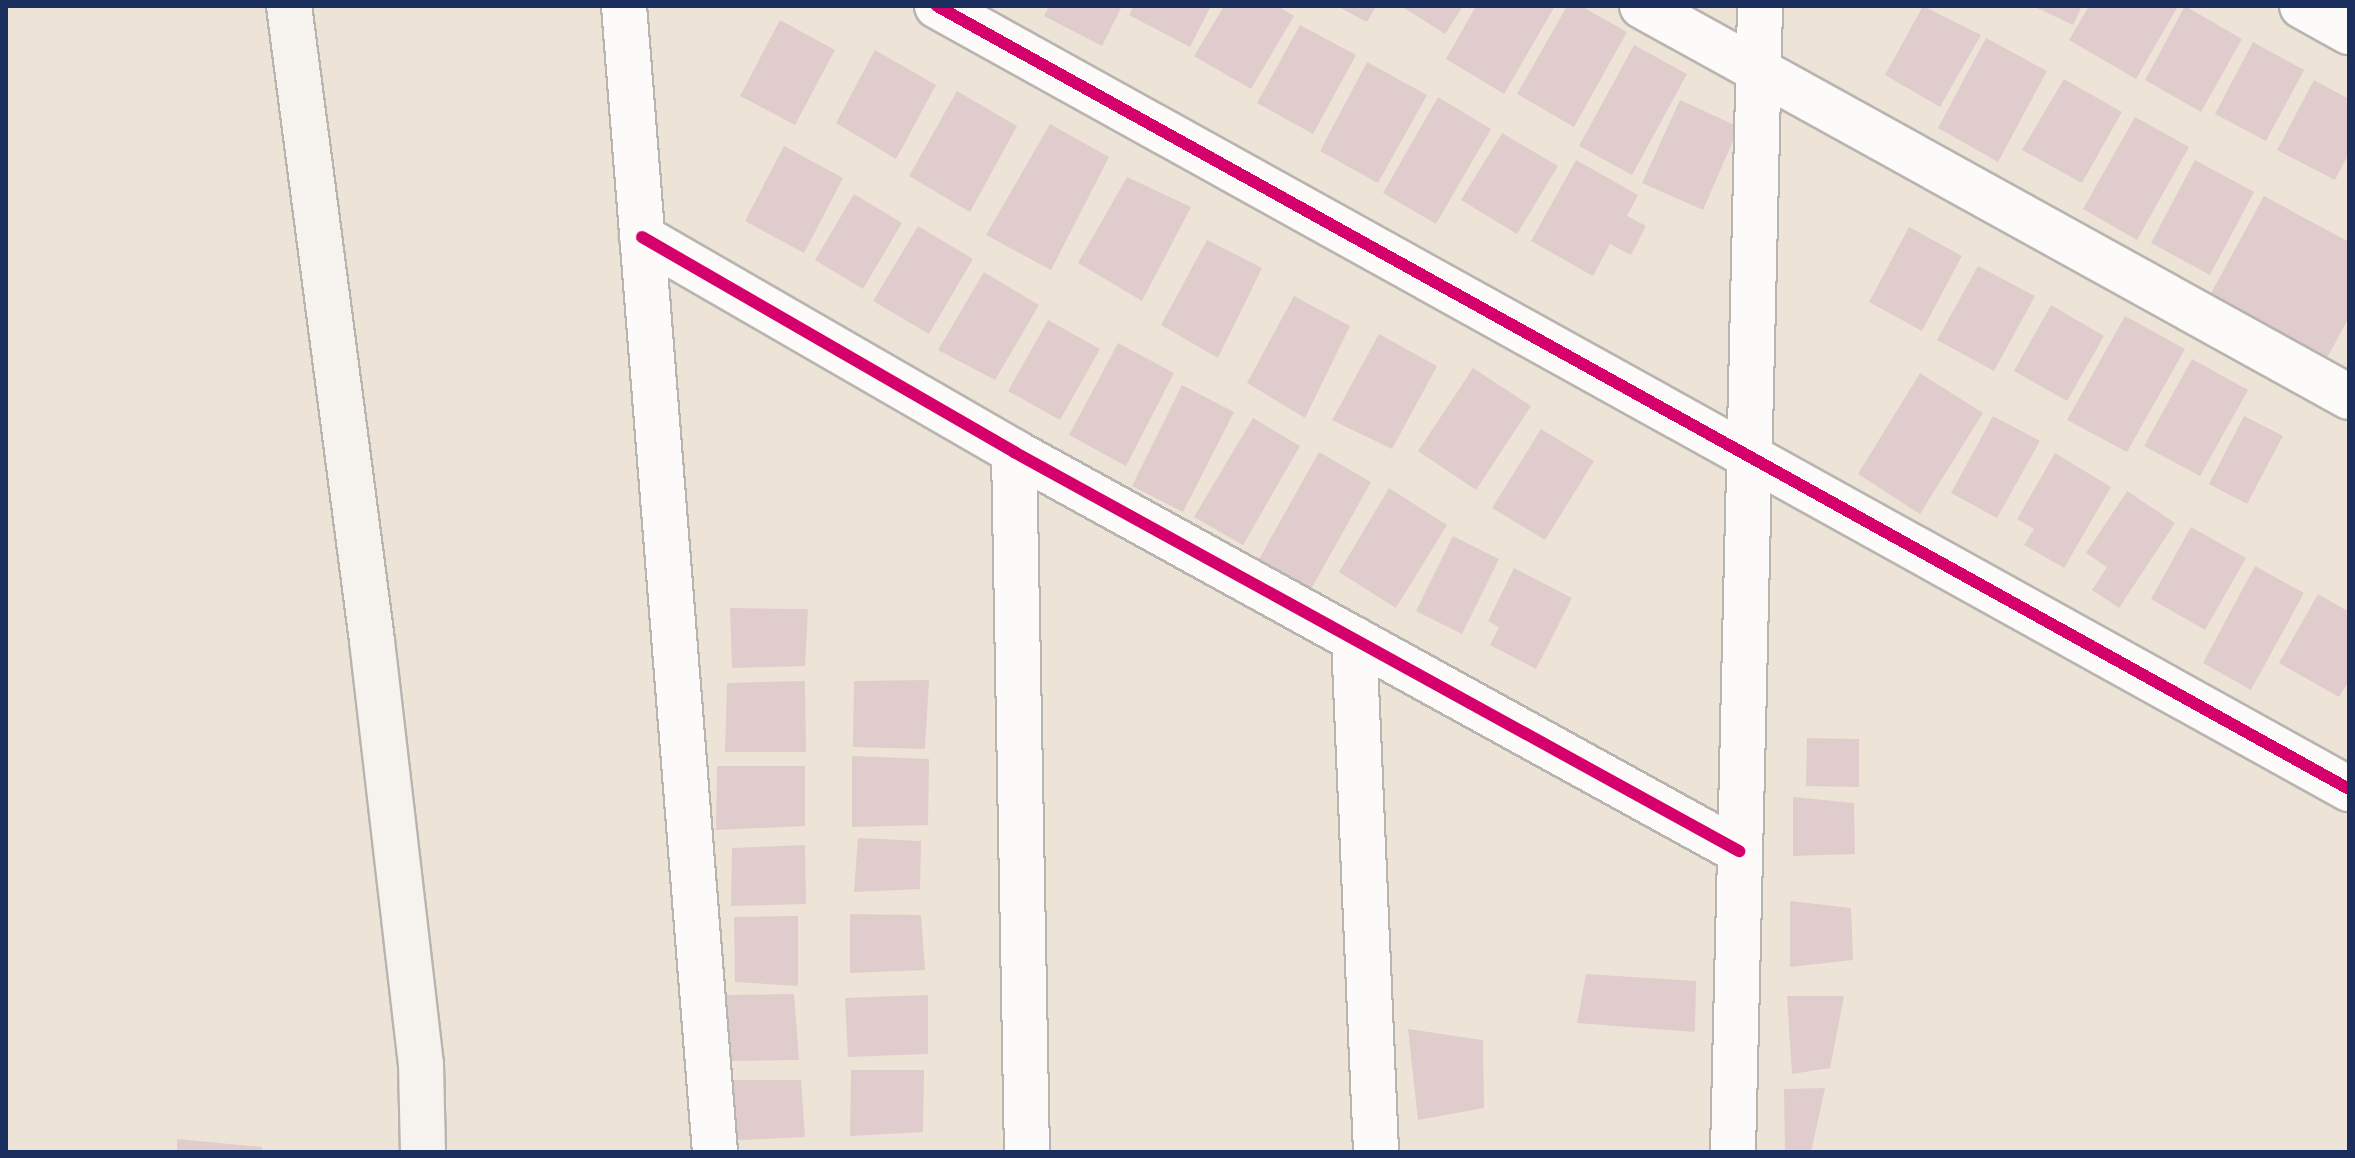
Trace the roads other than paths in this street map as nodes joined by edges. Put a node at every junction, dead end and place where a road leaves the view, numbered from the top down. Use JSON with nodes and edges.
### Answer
{"nodes":[{"id":1,"x":289,"y":6,"type":"edge"},
{"id":2,"x":624,"y":6,"type":"edge"},
{"id":3,"x":937,"y":6,"type":"edge"},
{"id":4,"x":1642,"y":6,"type":"edge"},
{"id":5,"x":1760,"y":6,"type":"edge"},
{"id":6,"x":2302,"y":6,"type":"edge"},
{"id":7,"x":2349,"y":32,"type":"edge"},
{"id":8,"x":1762,"y":73,"type":"junction"},
{"id":9,"x":642,"y":237,"type":"junction"},
{"id":10,"x":2349,"y":397,"type":"edge"},
{"id":11,"x":1014,"y":452,"type":"junction"},
{"id":12,"x":1752,"y":454,"type":"junction"},
{"id":13,"x":1354,"y":639,"type":"junction"},
{"id":14,"x":2349,"y":789,"type":"edge"},
{"id":15,"x":1739,"y":851,"type":"junction"},
{"id":16,"x":423,"y":1152,"type":"edge"},
{"id":17,"x":715,"y":1152,"type":"edge"},
{"id":18,"x":1027,"y":1152,"type":"edge"},
{"id":19,"x":1376,"y":1152,"type":"edge"},
{"id":20,"x":1733,"y":1152,"type":"edge"}],
"edges":[{"from":1,"to":16,"type":"street"},
{"from":2,"to":9,"type":"street"},
{"from":3,"to":12,"type":"street"},
{"from":4,"to":8,"type":"street"},
{"from":5,"to":8,"type":"street"},
{"from":6,"to":7,"type":"street"},
{"from":8,"to":10,"type":"street"},
{"from":8,"to":12,"type":"street"},
{"from":9,"to":11,"type":"street"},
{"from":9,"to":17,"type":"street"},
{"from":11,"to":13,"type":"street"},
{"from":11,"to":18,"type":"street"},
{"from":12,"to":14,"type":"street"},
{"from":12,"to":15,"type":"street"},
{"from":13,"to":15,"type":"street"},
{"from":13,"to":19,"type":"street"},
{"from":15,"to":20,"type":"street"}]}
